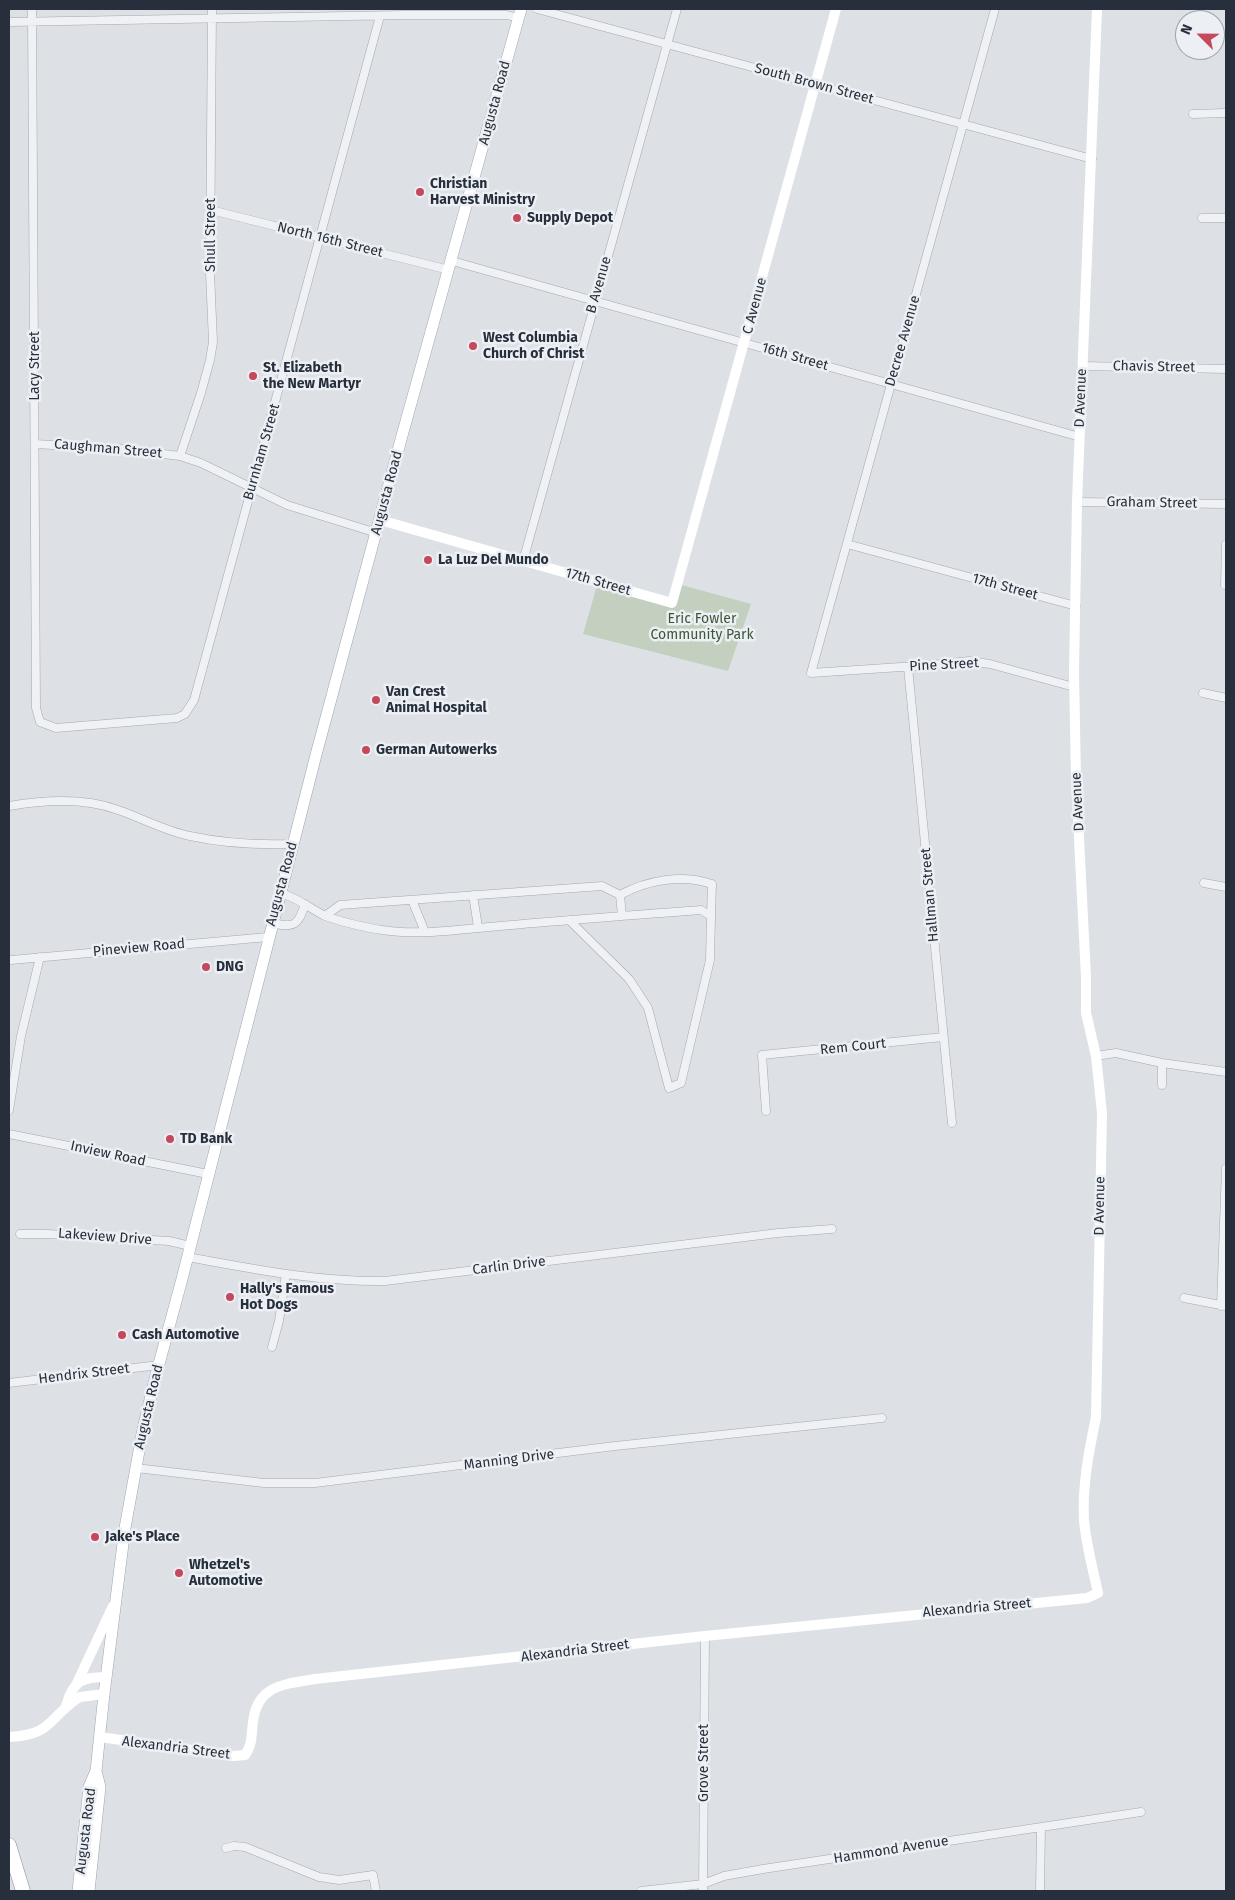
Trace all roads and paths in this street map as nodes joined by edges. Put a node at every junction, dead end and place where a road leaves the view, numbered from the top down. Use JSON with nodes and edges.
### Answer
{"nodes":[{"id":1,"x":32,"y":9,"type":"edge"},
{"id":2,"x":212,"y":9,"type":"edge"},
{"id":3,"x":537,"y":9,"type":"edge"},
{"id":4,"x":677,"y":9,"type":"edge"},
{"id":5,"x":836,"y":9,"type":"edge"},
{"id":6,"x":995,"y":9,"type":"edge"},
{"id":7,"x":1097,"y":9,"type":"edge"},
{"id":8,"x":403,"y":12,"type":"edge"},
{"id":9,"x":520,"y":13,"type":"edge"},
{"id":10,"x":380,"y":16,"type":"junction"},
{"id":11,"x":212,"y":19,"type":"junction"},
{"id":12,"x":9,"y":22,"type":"edge"},
{"id":13,"x":32,"y":22,"type":"junction"},
{"id":14,"x":667,"y":45,"type":"junction"},
{"id":15,"x":816,"y":85,"type":"junction"},
{"id":16,"x":1226,"y":113,"type":"edge"},
{"id":17,"x":1193,"y":114,"type":"dead end"},
{"id":18,"x":963,"y":124,"type":"junction"},
{"id":19,"x":1092,"y":159,"type":"junction"},
{"id":20,"x":211,"y":210,"type":"junction"},
{"id":21,"x":1202,"y":218,"type":"dead end"},
{"id":22,"x":1226,"y":218,"type":"edge"},
{"id":23,"x":321,"y":238,"type":"junction"},
{"id":24,"x":450,"y":265,"type":"junction"},
{"id":25,"x":595,"y":301,"type":"junction"},
{"id":26,"x":745,"y":343,"type":"junction"},
{"id":27,"x":1082,"y":366,"type":"junction"},
{"id":28,"x":1226,"y":369,"type":"edge"},
{"id":29,"x":891,"y":384,"type":"junction"},
{"id":30,"x":1080,"y":437,"type":"junction"},
{"id":31,"x":35,"y":444,"type":"junction"},
{"id":32,"x":180,"y":456,"type":"junction"},
{"id":33,"x":251,"y":487,"type":"junction"},
{"id":34,"x":1077,"y":502,"type":"junction"},
{"id":35,"x":1226,"y":504,"type":"edge"},
{"id":36,"x":380,"y":520,"type":"junction"},
{"id":37,"x":377,"y":532,"type":"junction"},
{"id":38,"x":847,"y":544,"type":"junction"},
{"id":39,"x":1226,"y":544,"type":"edge"},
{"id":40,"x":523,"y":561,"type":"junction"},
{"id":41,"x":1224,"y":585,"type":"dead end"},
{"id":42,"x":672,"y":603,"type":"joint"},
{"id":43,"x":1076,"y":606,"type":"junction"},
{"id":44,"x":908,"y":667,"type":"junction"},
{"id":45,"x":811,"y":673,"type":"joint"},
{"id":46,"x":1074,"y":687,"type":"junction"},
{"id":47,"x":1203,"y":693,"type":"dead end"},
{"id":48,"x":1226,"y":698,"type":"edge"},
{"id":49,"x":40,"y":722,"type":"joint"},
{"id":50,"x":9,"y":806,"type":"edge"},
{"id":51,"x":292,"y":844,"type":"junction"},
{"id":52,"x":1204,"y":883,"type":"dead end"},
{"id":53,"x":1226,"y":887,"type":"edge"},
{"id":54,"x":280,"y":893,"type":"junction"},
{"id":55,"x":473,"y":895,"type":"junction"},
{"id":56,"x":620,"y":895,"type":"junction"},
{"id":57,"x":412,"y":900,"type":"junction"},
{"id":58,"x":305,"y":904,"type":"junction"},
{"id":59,"x":325,"y":916,"type":"junction"},
{"id":60,"x":622,"y":916,"type":"junction"},
{"id":61,"x":711,"y":916,"type":"junction"},
{"id":62,"x":569,"y":920,"type":"junction"},
{"id":63,"x":272,"y":923,"type":"junction"},
{"id":64,"x":478,"y":928,"type":"junction"},
{"id":65,"x":425,"y":932,"type":"junction"},
{"id":66,"x":268,"y":937,"type":"junction"},
{"id":67,"x":40,"y":957,"type":"junction"},
{"id":68,"x":11,"y":960,"type":"dead end"},
{"id":69,"x":943,"y":1037,"type":"junction"},
{"id":70,"x":1096,"y":1056,"type":"junction"},
{"id":71,"x":1162,"y":1063,"type":"junction"},
{"id":72,"x":1226,"y":1072,"type":"edge"},
{"id":73,"x":1162,"y":1085,"type":"dead end"},
{"id":74,"x":9,"y":1110,"type":"edge"},
{"id":75,"x":766,"y":1111,"type":"dead end"},
{"id":76,"x":952,"y":1123,"type":"dead end"},
{"id":77,"x":9,"y":1134,"type":"edge"},
{"id":78,"x":1226,"y":1168,"type":"edge"},
{"id":79,"x":208,"y":1174,"type":"junction"},
{"id":80,"x":832,"y":1228,"type":"dead end"},
{"id":81,"x":20,"y":1234,"type":"dead end"},
{"id":82,"x":189,"y":1251,"type":"junction"},
{"id":83,"x":286,"y":1274,"type":"junction"},
{"id":84,"x":1184,"y":1298,"type":"dead end"},
{"id":85,"x":1224,"y":1306,"type":"edge"},
{"id":86,"x":272,"y":1347,"type":"dead end"},
{"id":87,"x":158,"y":1366,"type":"junction"},
{"id":88,"x":9,"y":1383,"type":"edge"},
{"id":89,"x":882,"y":1418,"type":"dead end"},
{"id":90,"x":136,"y":1468,"type":"junction"},
{"id":91,"x":1098,"y":1593,"type":"joint"},
{"id":92,"x":117,"y":1599,"type":"junction"},
{"id":93,"x":705,"y":1636,"type":"junction"},
{"id":94,"x":106,"y":1677,"type":"junction"},
{"id":95,"x":77,"y":1683,"type":"junction"},
{"id":96,"x":104,"y":1694,"type":"junction"},
{"id":97,"x":65,"y":1707,"type":"junction"},
{"id":98,"x":9,"y":1737,"type":"edge"},
{"id":99,"x":100,"y":1738,"type":"junction"},
{"id":100,"x":96,"y":1771,"type":"junction"},
{"id":101,"x":1142,"y":1812,"type":"dead end"},
{"id":102,"x":1041,"y":1826,"type":"junction"},
{"id":103,"x":9,"y":1845,"type":"edge"},
{"id":104,"x":226,"y":1848,"type":"dead end"},
{"id":105,"x":703,"y":1887,"type":"edge"},
{"id":106,"x":23,"y":1891,"type":"edge"},
{"id":107,"x":78,"y":1891,"type":"edge"},
{"id":108,"x":88,"y":1891,"type":"edge"},
{"id":109,"x":376,"y":1891,"type":"edge"},
{"id":110,"x":641,"y":1891,"type":"edge"},
{"id":111,"x":1040,"y":1891,"type":"edge"}],
"edges":[{"from":1,"to":13,"type":"street","name":"Lacy Street"},
{"from":2,"to":11,"type":"street","name":"Shull Street"},
{"from":3,"to":14,"type":"street","name":"South Brown Street"},
{"from":4,"to":14,"type":"street","name":"B Avenue"},
{"from":5,"to":15,"type":"street","name":"C Avenue"},
{"from":6,"to":18,"type":"street","name":"Decree Avenue"},
{"from":7,"to":19,"type":"street","name":"D Avenue"},
{"from":8,"to":9,"type":"street"},
{"from":8,"to":10,"type":"street"},
{"from":9,"to":24,"type":"main road","name":"Augusta Road"},
{"from":10,"to":11,"type":"street"},
{"from":10,"to":23,"type":"street","name":"Burnham Street"},
{"from":11,"to":13,"type":"street"},
{"from":11,"to":20,"type":"street","name":"Shull Street"},
{"from":12,"to":13,"type":"street"},
{"from":13,"to":31,"type":"street","name":"Lacy Street"},
{"from":14,"to":15,"type":"street","name":"South Brown Street"},
{"from":14,"to":25,"type":"street","name":"B Avenue"},
{"from":15,"to":18,"type":"street","name":"South Brown Street"},
{"from":15,"to":26,"type":"street","name":"C Avenue"},
{"from":16,"to":17,"type":"street"},
{"from":18,"to":19,"type":"street","name":"South Brown Street"},
{"from":18,"to":29,"type":"street","name":"Decree Avenue"},
{"from":19,"to":27,"type":"street","name":"D Avenue"},
{"from":20,"to":23,"type":"street","name":"North 16th Street"},
{"from":20,"to":32,"type":"street","name":"Shull Street"},
{"from":21,"to":22,"type":"street"},
{"from":23,"to":24,"type":"street","name":"North 16th Street"},
{"from":23,"to":33,"type":"street","name":"Burnham Street"},
{"from":24,"to":25,"type":"street","name":"16th Street"},
{"from":24,"to":36,"type":"main road","name":"Augusta Road"},
{"from":25,"to":26,"type":"street","name":"16th Street"},
{"from":25,"to":40,"type":"street","name":"B Avenue"},
{"from":26,"to":29,"type":"street","name":"16th Street"},
{"from":26,"to":42,"type":"street","name":"C Avenue"},
{"from":27,"to":28,"type":"street","name":"Chavis Street"},
{"from":27,"to":30,"type":"street","name":"D Avenue"},
{"from":29,"to":30,"type":"street","name":"16th Street"},
{"from":29,"to":38,"type":"street","name":"Decree Avenue"},
{"from":30,"to":34,"type":"street","name":"D Avenue"},
{"from":31,"to":32,"type":"street","name":"Caughman Street"},
{"from":31,"to":49,"type":"street","name":"Lacy Street"},
{"from":32,"to":33,"type":"street","name":"Caughman Street"},
{"from":33,"to":37,"type":"street","name":"Caughman Street"},
{"from":33,"to":49,"type":"street","name":"Burnham Street"},
{"from":34,"to":35,"type":"street","name":"Graham Street"},
{"from":34,"to":43,"type":"street","name":"D Avenue"},
{"from":36,"to":37,"type":"main road","name":"Augusta Road"},
{"from":36,"to":40,"type":"street","name":"17th Street"},
{"from":37,"to":51,"type":"main road","name":"Augusta Road"},
{"from":38,"to":43,"type":"street","name":"17th Street"},
{"from":38,"to":45,"type":"street","name":"Decree Avenue"},
{"from":39,"to":41,"type":"street"},
{"from":40,"to":42,"type":"street","name":"17th Street"},
{"from":43,"to":46,"type":"street","name":"D Avenue"},
{"from":44,"to":45,"type":"street","name":"Pine Street"},
{"from":44,"to":46,"type":"street","name":"Pine Street"},
{"from":44,"to":69,"type":"street","name":"Hallman Street"},
{"from":46,"to":70,"type":"street","name":"D Avenue"},
{"from":47,"to":48,"type":"street"},
{"from":50,"to":51,"type":"street"},
{"from":51,"to":54,"type":"main road","name":"Augusta Road"},
{"from":52,"to":53,"type":"street"},
{"from":54,"to":58,"type":"street"},
{"from":54,"to":63,"type":"main road","name":"Augusta Road"},
{"from":55,"to":56,"type":"street"},
{"from":55,"to":57,"type":"street"},
{"from":55,"to":64,"type":"street"},
{"from":56,"to":60,"type":"street"},
{"from":56,"to":61,"type":"street"},
{"from":57,"to":59,"type":"street"},
{"from":57,"to":65,"type":"street"},
{"from":58,"to":59,"type":"street"},
{"from":58,"to":63,"type":"street"},
{"from":59,"to":65,"type":"street"},
{"from":60,"to":61,"type":"street"},
{"from":60,"to":62,"type":"street"},
{"from":61,"to":62,"type":"street"},
{"from":62,"to":64,"type":"street"},
{"from":63,"to":66,"type":"main road","name":"Augusta Road"},
{"from":64,"to":65,"type":"street"},
{"from":66,"to":67,"type":"street","name":"Pineview Road"},
{"from":66,"to":79,"type":"main road","name":"Augusta Road"},
{"from":67,"to":68,"type":"street","name":"Pineview Road"},
{"from":67,"to":74,"type":"street"},
{"from":69,"to":75,"type":"street","name":"Rem Court"},
{"from":69,"to":76,"type":"street","name":"Hallman Street"},
{"from":70,"to":71,"type":"street"},
{"from":70,"to":91,"type":"street","name":"D Avenue"},
{"from":71,"to":72,"type":"street"},
{"from":71,"to":73,"type":"street"},
{"from":77,"to":79,"type":"street","name":"Inview Road"},
{"from":78,"to":85,"type":"street"},
{"from":79,"to":82,"type":"main road","name":"Augusta Road"},
{"from":80,"to":83,"type":"street","name":"Carlin Drive"},
{"from":81,"to":82,"type":"street","name":"Lakeview Drive"},
{"from":82,"to":83,"type":"street","name":"Carlin Drive"},
{"from":82,"to":87,"type":"main road","name":"Augusta Road"},
{"from":83,"to":86,"type":"street"},
{"from":84,"to":85,"type":"street"},
{"from":87,"to":88,"type":"street","name":"Hendrix Street"},
{"from":87,"to":90,"type":"main road","name":"Augusta Road"},
{"from":89,"to":90,"type":"street","name":"Manning Drive"},
{"from":90,"to":92,"type":"main road","name":"Augusta Road"},
{"from":91,"to":93,"type":"street","name":"Alexandria Street"},
{"from":92,"to":94,"type":"main road","name":"Augusta Road"},
{"from":92,"to":95,"type":"street"},
{"from":93,"to":99,"type":"street","name":"Alexandria Street"},
{"from":93,"to":105,"type":"street","name":"Grove Street"},
{"from":94,"to":95,"type":"street"},
{"from":94,"to":96,"type":"main road","name":"Augusta Road"},
{"from":95,"to":97,"type":"street"},
{"from":96,"to":97,"type":"street"},
{"from":96,"to":99,"type":"main road","name":"Augusta Road"},
{"from":97,"to":98,"type":"street"},
{"from":99,"to":100,"type":"main road","name":"Augusta Road"},
{"from":100,"to":107,"type":"main road","name":"Augusta Road"},
{"from":100,"to":108,"type":"main road","name":"Augusta Road"},
{"from":101,"to":102,"type":"street","name":"Hammond Avenue"},
{"from":102,"to":105,"type":"street","name":"Hammond Avenue"},
{"from":102,"to":111,"type":"street"},
{"from":103,"to":106,"type":"highway"},
{"from":104,"to":109,"type":"street"},
{"from":105,"to":110,"type":"street","name":"Hammond Avenue"}]}
